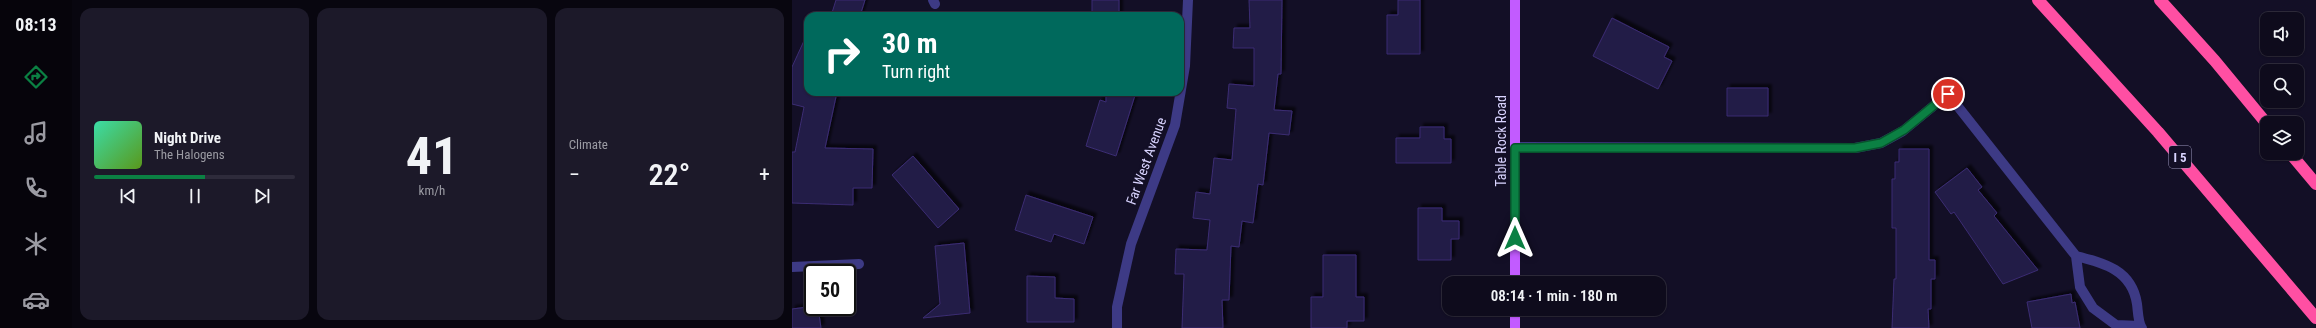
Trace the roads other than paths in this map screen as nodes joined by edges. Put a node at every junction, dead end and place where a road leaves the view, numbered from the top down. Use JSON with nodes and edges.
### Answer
{"nodes":[{"id":1,"x":1188,"y":0,"type":"edge"},
{"id":2,"x":1515,"y":0,"type":"edge"},
{"id":3,"x":2038,"y":0,"type":"edge"},
{"id":4,"x":2160,"y":0,"type":"edge"},
{"id":5,"x":1184,"y":72,"type":"edge"},
{"id":6,"x":1180,"y":96,"type":"edge"},
{"id":7,"x":2260,"y":116,"type":"edge"},
{"id":8,"x":1515,"y":148,"type":"junction"},
{"id":9,"x":2296,"y":160,"type":"edge"},
{"id":10,"x":2316,"y":184,"type":"edge"},
{"id":11,"x":2076,"y":256,"type":"junction"},
{"id":12,"x":858,"y":264,"type":"dead end"},
{"id":13,"x":792,"y":267,"type":"edge"},
{"id":14,"x":1515,"y":276,"type":"edge"},
{"id":15,"x":1515,"y":316,"type":"edge"},
{"id":16,"x":2316,"y":318,"type":"edge"},
{"id":17,"x":2141,"y":327,"type":"edge"},
{"id":18,"x":1117,"y":328,"type":"edge"},
{"id":19,"x":1515,"y":328,"type":"edge"}],
"edges":[{"from":1,"to":5,"type":"street","name":"Far West Avenue"},
{"from":2,"to":8,"type":"main road","name":"Table Rock Road"},
{"from":3,"to":16,"type":"highway","number":"I 5"},
{"from":4,"to":7,"type":"highway"},
{"from":6,"to":18,"type":"street","name":"Far West Avenue"},
{"from":8,"to":11,"type":"street"},
{"from":8,"to":14,"type":"main road","name":"Table Rock Road"},
{"from":9,"to":10,"type":"highway"},
{"from":11,"to":17,"type":"street"},
{"from":11,"to":17,"type":"street"},
{"from":12,"to":13,"type":"street"},
{"from":15,"to":19,"type":"main road"}]}
